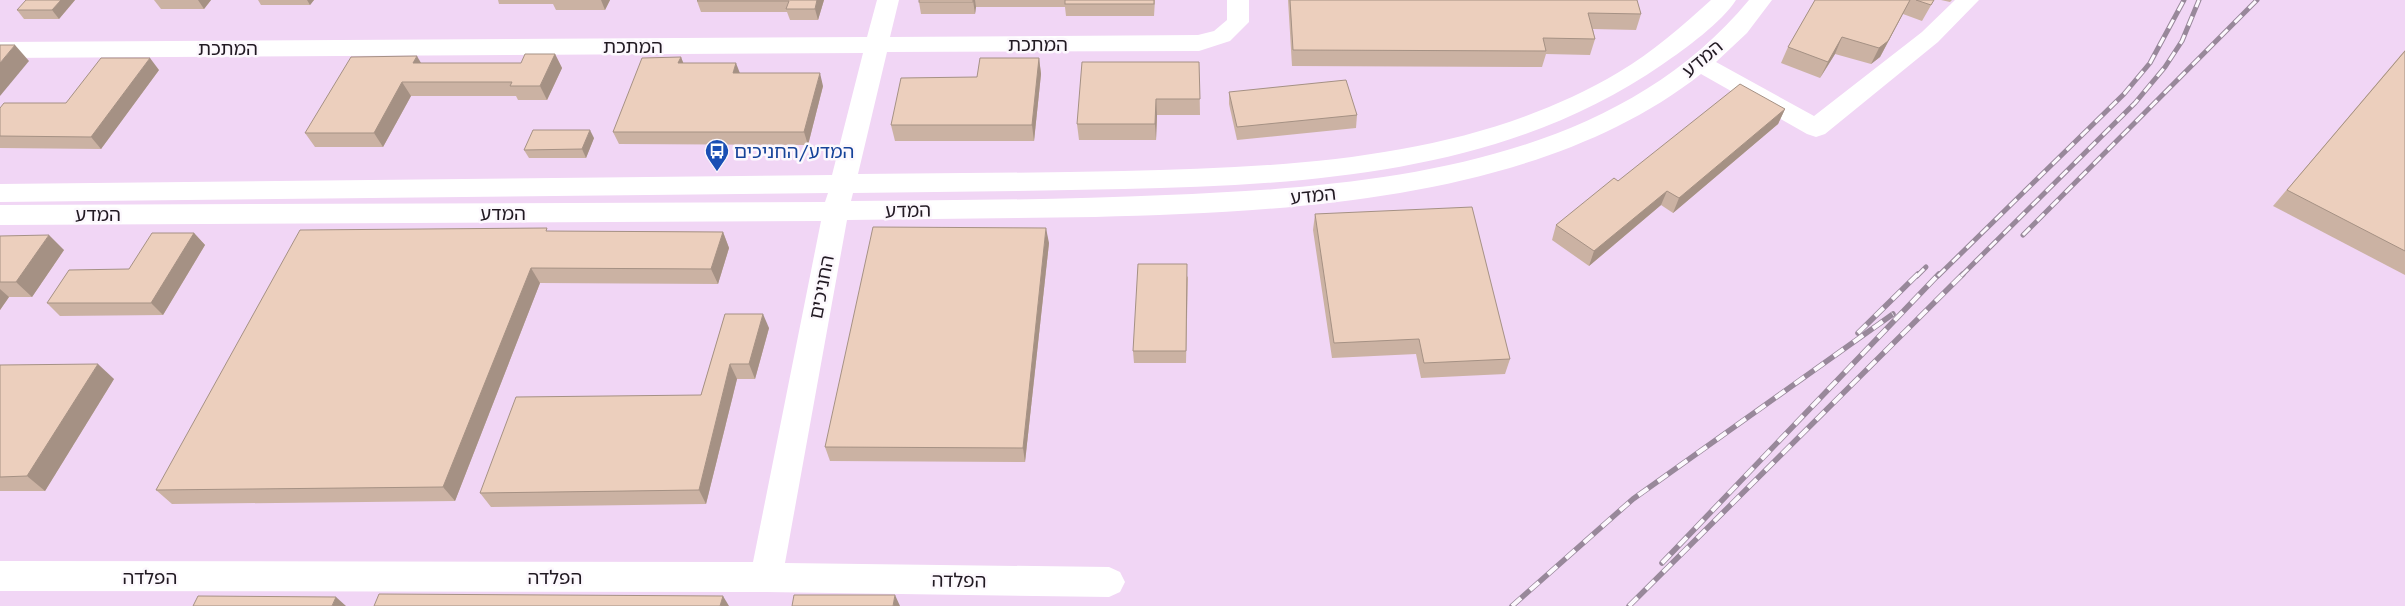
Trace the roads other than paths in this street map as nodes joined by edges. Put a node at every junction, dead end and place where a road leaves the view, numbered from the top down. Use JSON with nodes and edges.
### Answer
{"nodes":[{"id":1,"x":888,"y":0,"type":"edge"},
{"id":2,"x":1238,"y":0,"type":"edge"},
{"id":3,"x":1725,"y":0,"type":"edge"},
{"id":4,"x":1761,"y":0,"type":"edge"},
{"id":5,"x":1968,"y":0,"type":"edge"},
{"id":6,"x":878,"y":44,"type":"junction"},
{"id":7,"x":0,"y":50,"type":"edge"},
{"id":8,"x":1700,"y":62,"type":"junction"},
{"id":9,"x":842,"y":185,"type":"junction"},
{"id":10,"x":0,"y":193,"type":"edge"},
{"id":11,"x":836,"y":211,"type":"junction"},
{"id":12,"x":0,"y":215,"type":"edge"},
{"id":13,"x":0,"y":576,"type":"edge"},
{"id":14,"x":766,"y":577,"type":"junction"},
{"id":15,"x":1109,"y":582,"type":"dead end"}],
"edges":[{"from":1,"to":6,"type":"street","name":"החניכים"},
{"from":2,"to":6,"type":"street","name":"המתכת"},
{"from":3,"to":9,"type":"street","name":"המדע"},
{"from":4,"to":8,"type":"street","name":"המדע"},
{"from":5,"to":8,"type":"street"},
{"from":6,"to":7,"type":"street","name":"המתכת"},
{"from":6,"to":9,"type":"street","name":"החניכים"},
{"from":8,"to":11,"type":"street","name":"המדע"},
{"from":9,"to":10,"type":"street","name":"המדע"},
{"from":9,"to":11,"type":"street","name":"החניכים"},
{"from":11,"to":12,"type":"street","name":"המדע"},
{"from":11,"to":14,"type":"street","name":"החניכים"},
{"from":13,"to":14,"type":"street","name":"הפלדה"},
{"from":14,"to":15,"type":"street","name":"הפלדה"}]}
